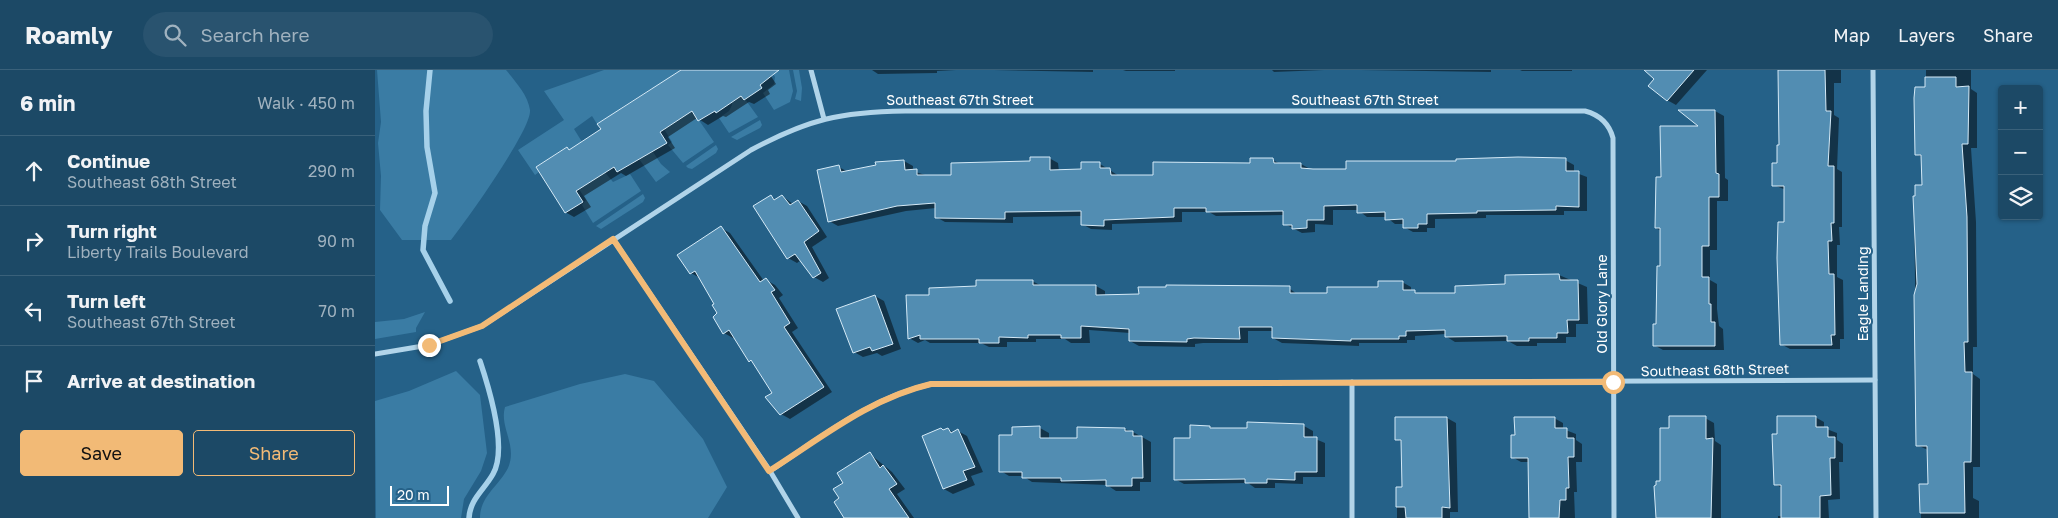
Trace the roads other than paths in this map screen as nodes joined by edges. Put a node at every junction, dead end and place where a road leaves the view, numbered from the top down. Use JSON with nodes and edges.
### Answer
{"nodes":[{"id":1,"x":811,"y":70,"type":"edge"},
{"id":2,"x":1873,"y":70,"type":"edge"},
{"id":3,"x":824,"y":119,"type":"junction"},
{"id":4,"x":1605,"y":122,"type":"joint"},
{"id":5,"x":613,"y":239,"type":"junction"},
{"id":6,"x":375,"y":354,"type":"edge"},
{"id":7,"x":1875,"y":380,"type":"junction"},
{"id":8,"x":1351,"y":382,"type":"junction"},
{"id":9,"x":1613,"y":382,"type":"junction"},
{"id":10,"x":769,"y":471,"type":"junction"},
{"id":11,"x":798,"y":518,"type":"edge"},
{"id":12,"x":1352,"y":518,"type":"edge"},
{"id":13,"x":1614,"y":518,"type":"edge"},
{"id":14,"x":1876,"y":518,"type":"edge"}],
"edges":[{"from":1,"to":3,"type":"street"},
{"from":2,"to":7,"type":"street","name":"Eagle Landing"},
{"from":3,"to":4,"type":"street","name":"Southeast 67th Street"},
{"from":3,"to":5,"type":"street","name":"Southeast 67th Street"},
{"from":4,"to":9,"type":"street","name":"Old Glory Lane"},
{"from":5,"to":6,"type":"street","name":"Southeast 67th Street"},
{"from":5,"to":10,"type":"street"},
{"from":7,"to":9,"type":"street","name":"Southeast 68th Street"},
{"from":7,"to":14,"type":"street","name":"Eagle Landing"},
{"from":8,"to":9,"type":"street","name":"Southeast 68th Street"},
{"from":8,"to":10,"type":"street","name":"Southeast 68th Street"},
{"from":8,"to":12,"type":"street"},
{"from":9,"to":13,"type":"street","name":"Old Glory Lane"},
{"from":10,"to":11,"type":"street"}]}
